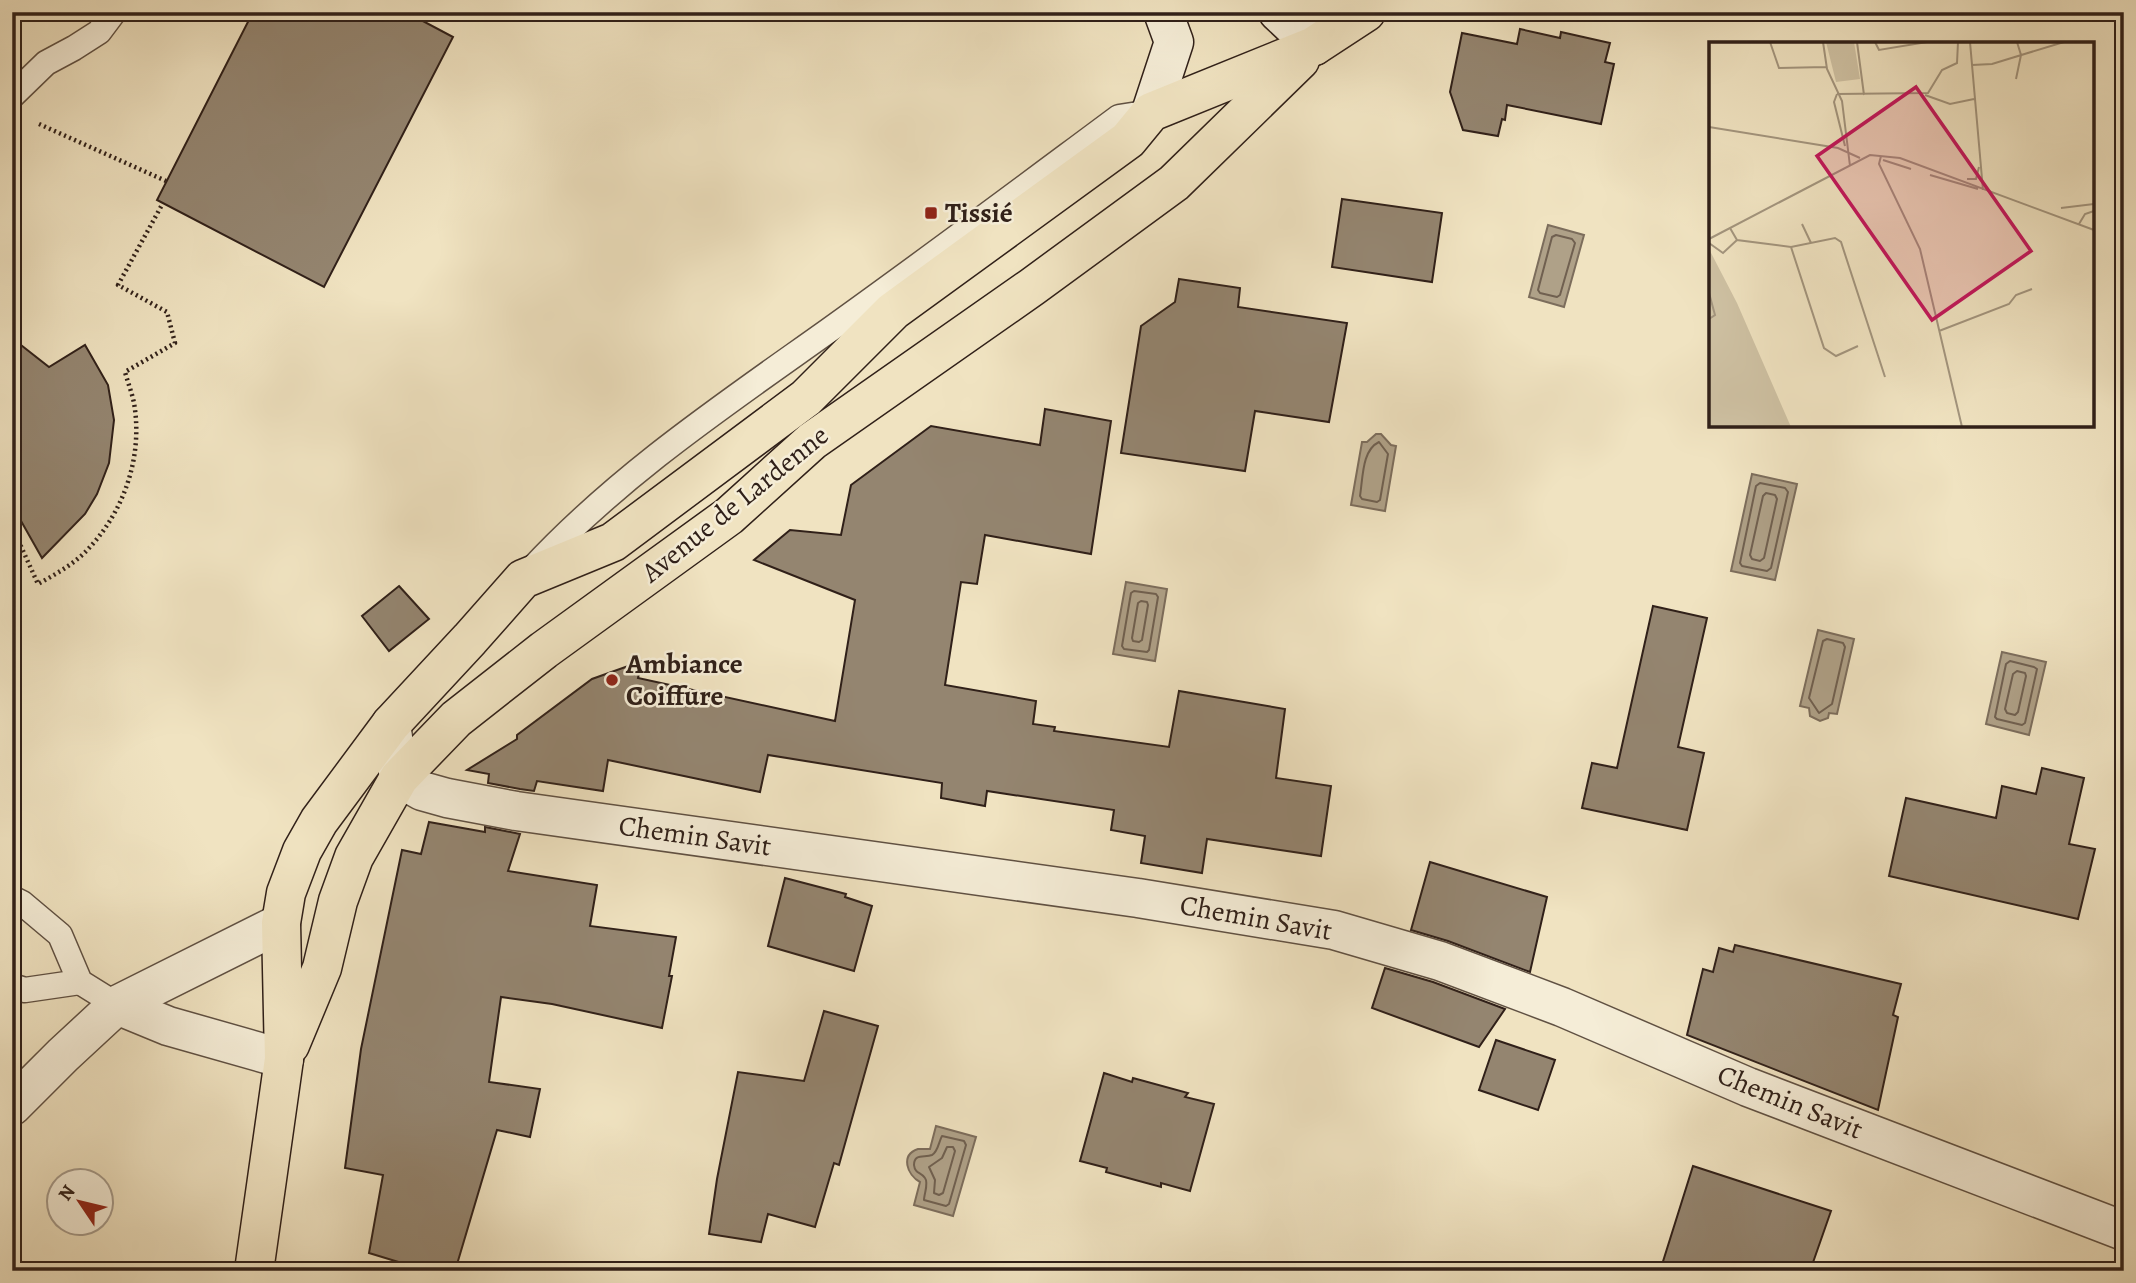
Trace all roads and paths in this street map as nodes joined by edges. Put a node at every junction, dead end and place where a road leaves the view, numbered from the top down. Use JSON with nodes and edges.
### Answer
{"nodes":[{"id":1,"x":114,"y":12,"type":"edge"},
{"id":2,"x":1163,"y":12,"type":"edge"},
{"id":3,"x":1278,"y":12,"type":"edge"},
{"id":4,"x":1366,"y":12,"type":"edge"},
{"id":5,"x":1314,"y":46,"type":"junction"},
{"id":6,"x":12,"y":96,"type":"edge"},
{"id":7,"x":1151,"y":112,"type":"junction"},
{"id":8,"x":27,"y":119,"type":"dead end"},
{"id":9,"x":166,"y":181,"type":"dead end"},
{"id":10,"x":163,"y":203,"type":"dead end"},
{"id":11,"x":12,"y":533,"type":"edge"},
{"id":12,"x":391,"y":724,"type":"junction"},
{"id":13,"x":399,"y":778,"type":"junction"},
{"id":14,"x":12,"y":898,"type":"edge"},
{"id":15,"x":281,"y":923,"type":"junction"},
{"id":16,"x":80,"y":982,"type":"junction"},
{"id":17,"x":12,"y":986,"type":"edge"},
{"id":18,"x":117,"y":1004,"type":"junction"},
{"id":19,"x":284,"y":1059,"type":"junction"},
{"id":20,"x":12,"y":1106,"type":"edge"},
{"id":21,"x":2124,"y":1231,"type":"edge"},
{"id":22,"x":254,"y":1271,"type":"edge"}],
"edges":[{"from":1,"to":6,"type":"lane"},
{"from":2,"to":7,"type":"street"},
{"from":3,"to":5,"type":"street"},
{"from":4,"to":5,"type":"main road","name":"Avenue de Lardenne"},
{"from":5,"to":7,"type":"main road","name":"Avenue de Lardenne"},
{"from":5,"to":13,"type":"main road","name":"Avenue de Lardenne"},
{"from":7,"to":12,"type":"main road","name":"Avenue de Lardenne"},
{"from":8,"to":9,"type":"path"},
{"from":10,"to":11,"type":"path"},
{"from":12,"to":13,"type":"street"},
{"from":12,"to":15,"type":"main road","name":"Avenue de Lardenne"},
{"from":13,"to":19,"type":"main road","name":"Avenue de Lardenne"},
{"from":13,"to":21,"type":"street","name":"Chemin Savit"},
{"from":14,"to":16,"type":"lane"},
{"from":15,"to":18,"type":"street"},
{"from":15,"to":19,"type":"main road","name":"Avenue de Lardenne"},
{"from":16,"to":17,"type":"lane"},
{"from":16,"to":18,"type":"lane"},
{"from":18,"to":19,"type":"street"},
{"from":18,"to":20,"type":"street"},
{"from":19,"to":22,"type":"main road","name":"Avenue de Lardenne"}]}
